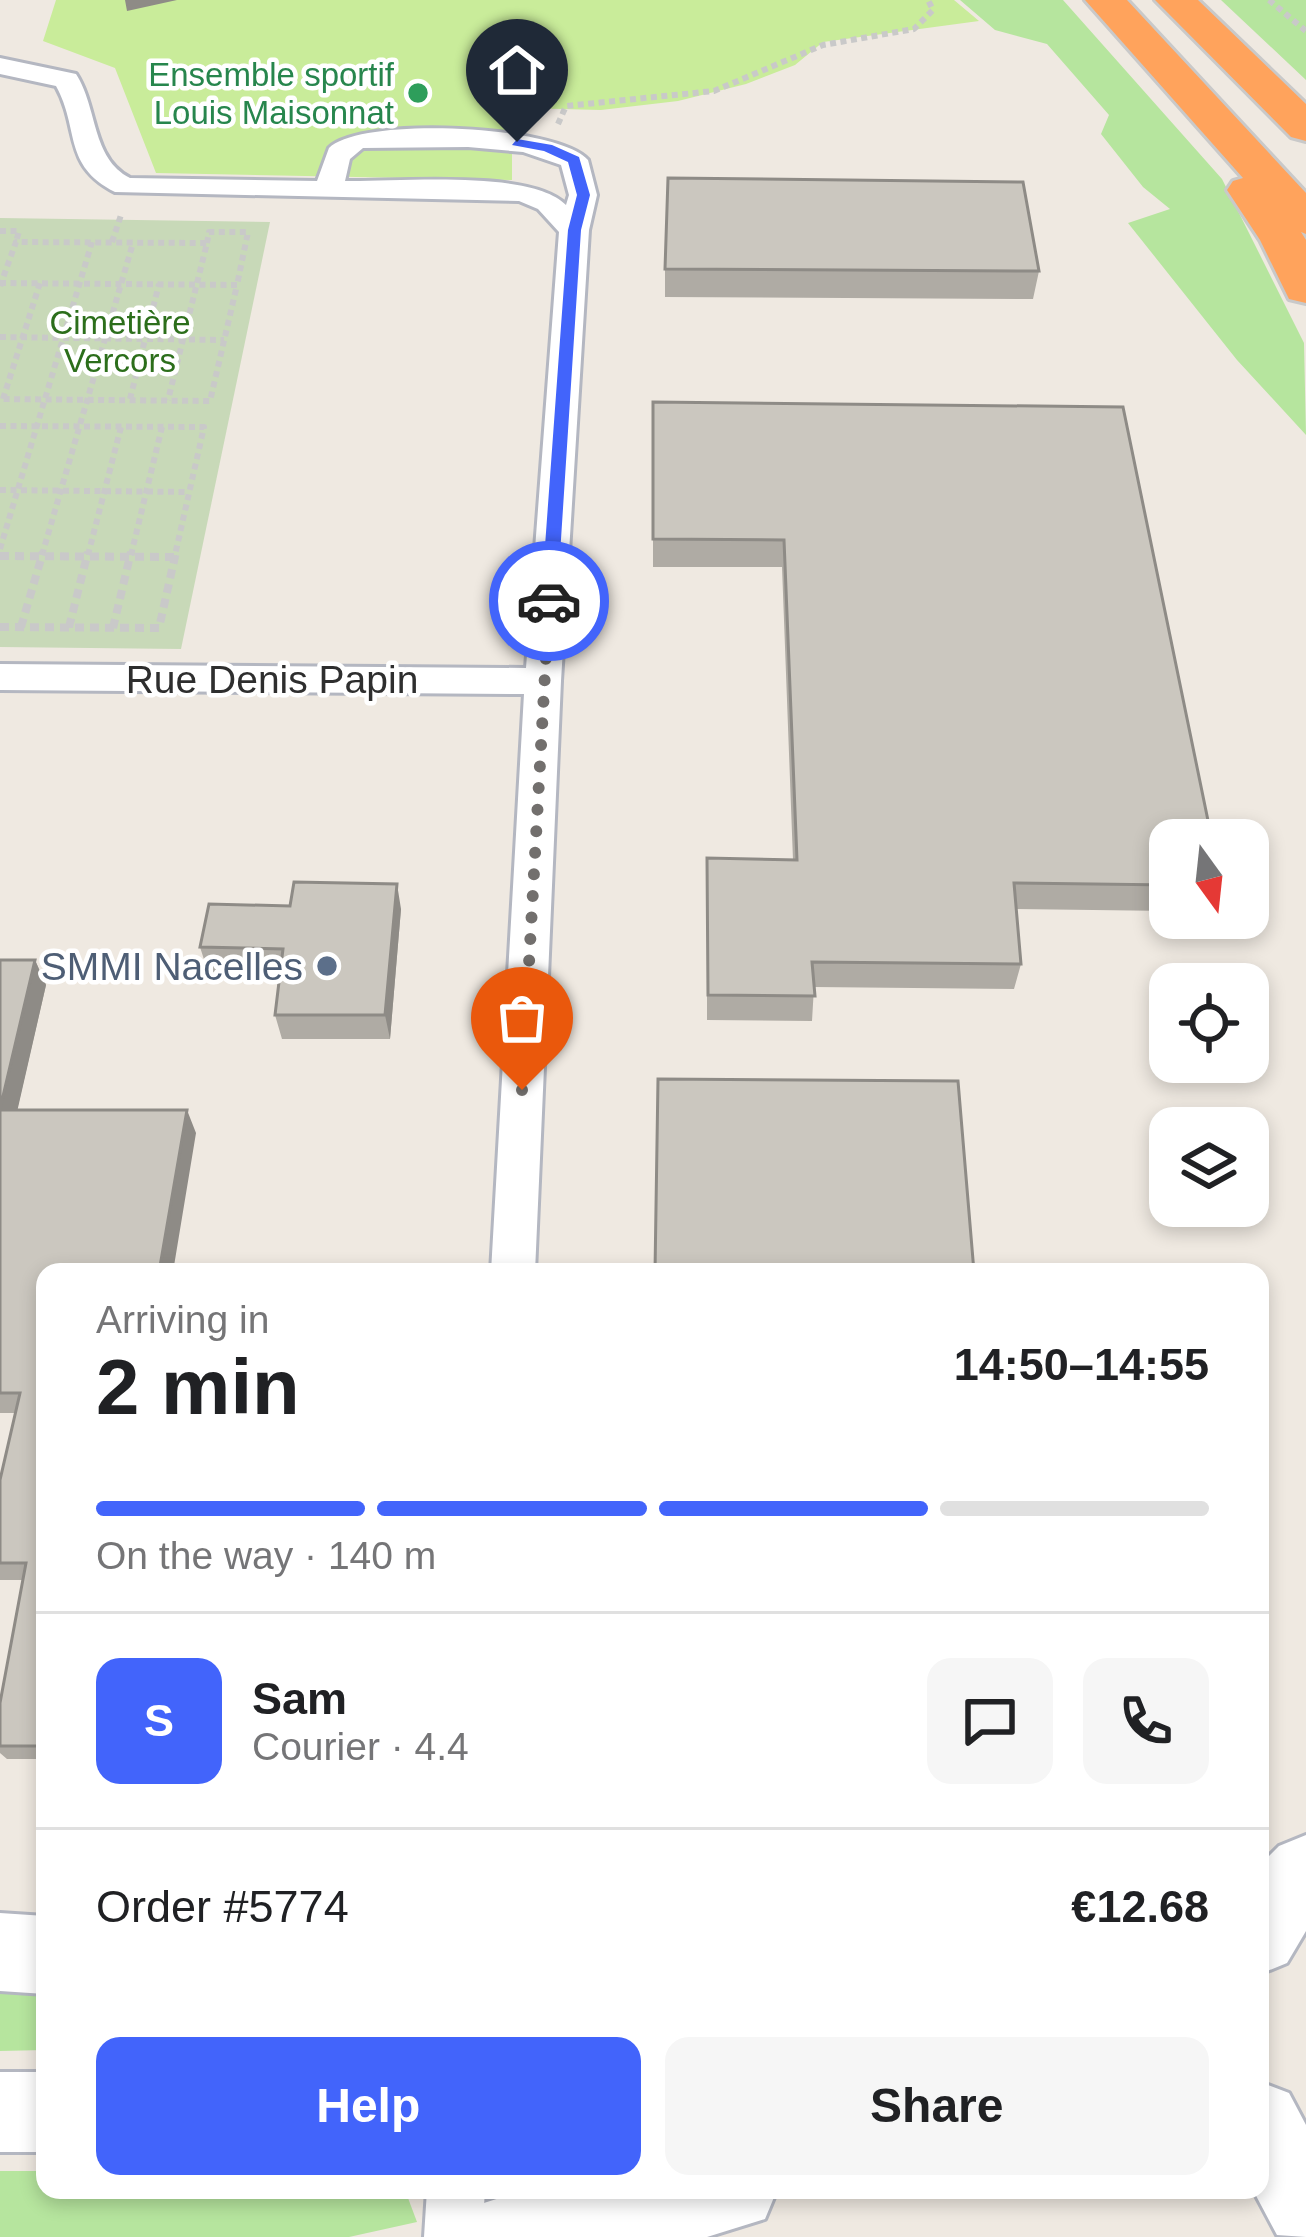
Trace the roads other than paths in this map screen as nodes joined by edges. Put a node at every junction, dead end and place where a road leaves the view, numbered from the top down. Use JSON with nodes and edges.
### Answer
{"nodes":[{"id":1,"x":1105,"y":0,"type":"edge"},
{"id":2,"x":1175,"y":0,"type":"edge"},
{"id":3,"x":0,"y":66,"type":"edge"},
{"id":4,"x":1202,"y":103,"type":"junction"},
{"id":5,"x":1306,"y":128,"type":"edge"},
{"id":6,"x":555,"y":151,"type":"junction"},
{"id":7,"x":331,"y":190,"type":"junction"},
{"id":8,"x":523,"y":194,"type":"junction"},
{"id":9,"x":1306,"y":220,"type":"edge"},
{"id":10,"x":574,"y":230,"type":"junction"},
{"id":11,"x":1306,"y":289,"type":"edge"},
{"id":12,"x":0,"y":677,"type":"edge"},
{"id":13,"x":543,"y":681,"type":"junction"},
{"id":14,"x":513,"y":1263,"type":"edge"},
{"id":15,"x":1306,"y":1873,"type":"edge"},
{"id":16,"x":1269,"y":1921,"type":"edge"},
{"id":17,"x":0,"y":1952,"type":"edge"},
{"id":18,"x":36,"y":1954,"type":"edge"},
{"id":19,"x":0,"y":2112,"type":"edge"},
{"id":20,"x":36,"y":2112,"type":"edge"},
{"id":21,"x":455,"y":2199,"type":"edge"},
{"id":22,"x":689,"y":2199,"type":"edge"},
{"id":23,"x":526,"y":2230,"type":"edge"},
{"id":24,"x":453,"y":2237,"type":"edge"}],
"edges":[{"from":1,"to":4,"type":"highway"},
{"from":2,"to":5,"type":"highway"},
{"from":3,"to":7,"type":"street"},
{"from":4,"to":9,"type":"highway"},
{"from":4,"to":11,"type":"highway"},
{"from":6,"to":7,"type":"street"},
{"from":6,"to":8,"type":"street"},
{"from":6,"to":10,"type":"street"},
{"from":7,"to":8,"type":"street"},
{"from":8,"to":10,"type":"street"},
{"from":10,"to":13,"type":"street"},
{"from":12,"to":13,"type":"street","name":"Rue Denis Papin"},
{"from":13,"to":14,"type":"street"},
{"from":15,"to":16,"type":"main road"},
{"from":17,"to":18,"type":"main road"},
{"from":19,"to":20,"type":"main road"},
{"from":21,"to":24,"type":"street"},
{"from":22,"to":23,"type":"main road"}]}
